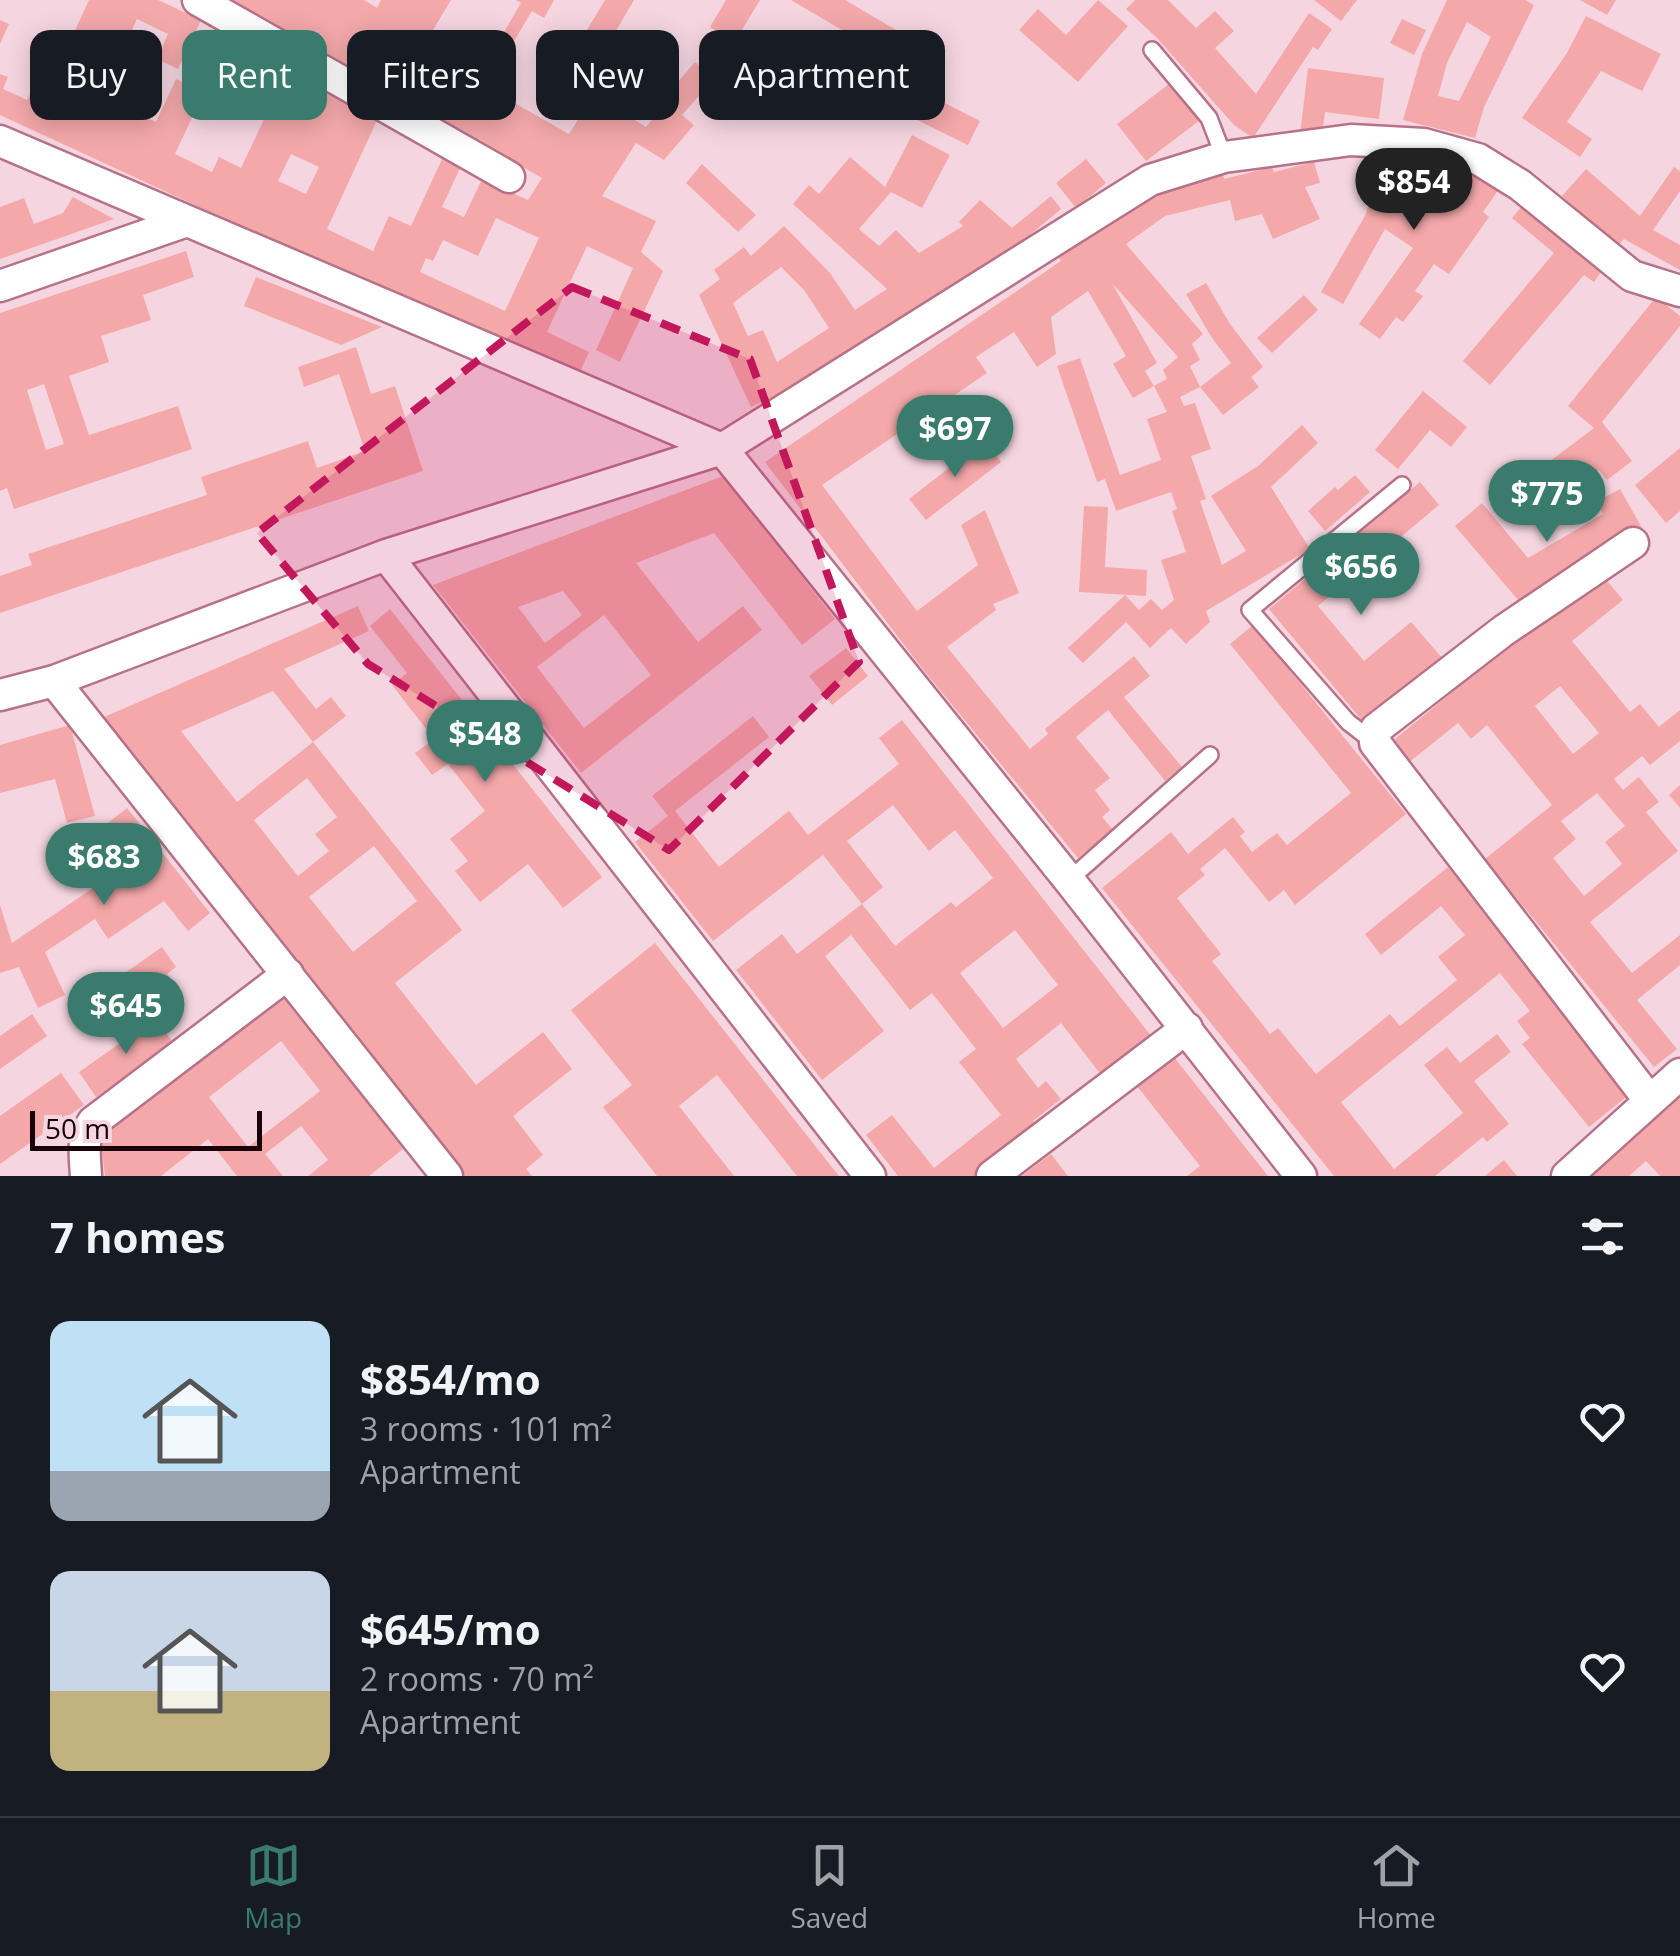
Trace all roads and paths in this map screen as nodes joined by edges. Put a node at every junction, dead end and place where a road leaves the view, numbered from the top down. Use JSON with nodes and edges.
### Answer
{"nodes":[{"id":1,"x":198,"y":0,"type":"edge"},
{"id":2,"x":1152,"y":50,"type":"dead end"},
{"id":3,"x":0,"y":142,"type":"edge"},
{"id":4,"x":1224,"y":157,"type":"junction"},
{"id":5,"x":509,"y":177,"type":"dead end"},
{"id":6,"x":184,"y":222,"type":"junction"},
{"id":7,"x":0,"y":286,"type":"edge"},
{"id":8,"x":1680,"y":292,"type":"edge"},
{"id":9,"x":722,"y":448,"type":"junction"},
{"id":10,"x":1402,"y":485,"type":"dead end"},
{"id":11,"x":1633,"y":543,"type":"dead end"},
{"id":12,"x":386,"y":555,"type":"junction"},
{"id":13,"x":54,"y":681,"type":"junction"},
{"id":14,"x":0,"y":696,"type":"edge"},
{"id":15,"x":1375,"y":743,"type":"junction"},
{"id":16,"x":1210,"y":755,"type":"dead end"},
{"id":17,"x":1070,"y":880,"type":"junction"},
{"id":18,"x":288,"y":974,"type":"junction"},
{"id":19,"x":1187,"y":1028,"type":"junction"},
{"id":20,"x":1680,"y":1074,"type":"edge"},
{"id":21,"x":1650,"y":1101,"type":"junction"},
{"id":22,"x":86,"y":1176,"type":"edge"},
{"id":23,"x":447,"y":1176,"type":"edge"},
{"id":24,"x":870,"y":1176,"type":"edge"},
{"id":25,"x":992,"y":1176,"type":"edge"},
{"id":26,"x":1301,"y":1176,"type":"edge"},
{"id":27,"x":1567,"y":1176,"type":"edge"}],
"edges":[{"from":1,"to":5,"type":"street"},
{"from":2,"to":4,"type":"lane"},
{"from":3,"to":6,"type":"street"},
{"from":4,"to":8,"type":"street"},
{"from":4,"to":9,"type":"street"},
{"from":6,"to":7,"type":"street"},
{"from":6,"to":9,"type":"street"},
{"from":9,"to":12,"type":"street"},
{"from":9,"to":17,"type":"street"},
{"from":10,"to":15,"type":"lane"},
{"from":11,"to":15,"type":"street"},
{"from":12,"to":13,"type":"street"},
{"from":12,"to":24,"type":"street"},
{"from":13,"to":14,"type":"street"},
{"from":13,"to":18,"type":"street"},
{"from":15,"to":21,"type":"street"},
{"from":16,"to":17,"type":"lane"},
{"from":17,"to":19,"type":"street"},
{"from":18,"to":22,"type":"street"},
{"from":18,"to":23,"type":"street"},
{"from":19,"to":25,"type":"street"},
{"from":19,"to":26,"type":"street"},
{"from":20,"to":21,"type":"street"},
{"from":21,"to":27,"type":"street"}]}
